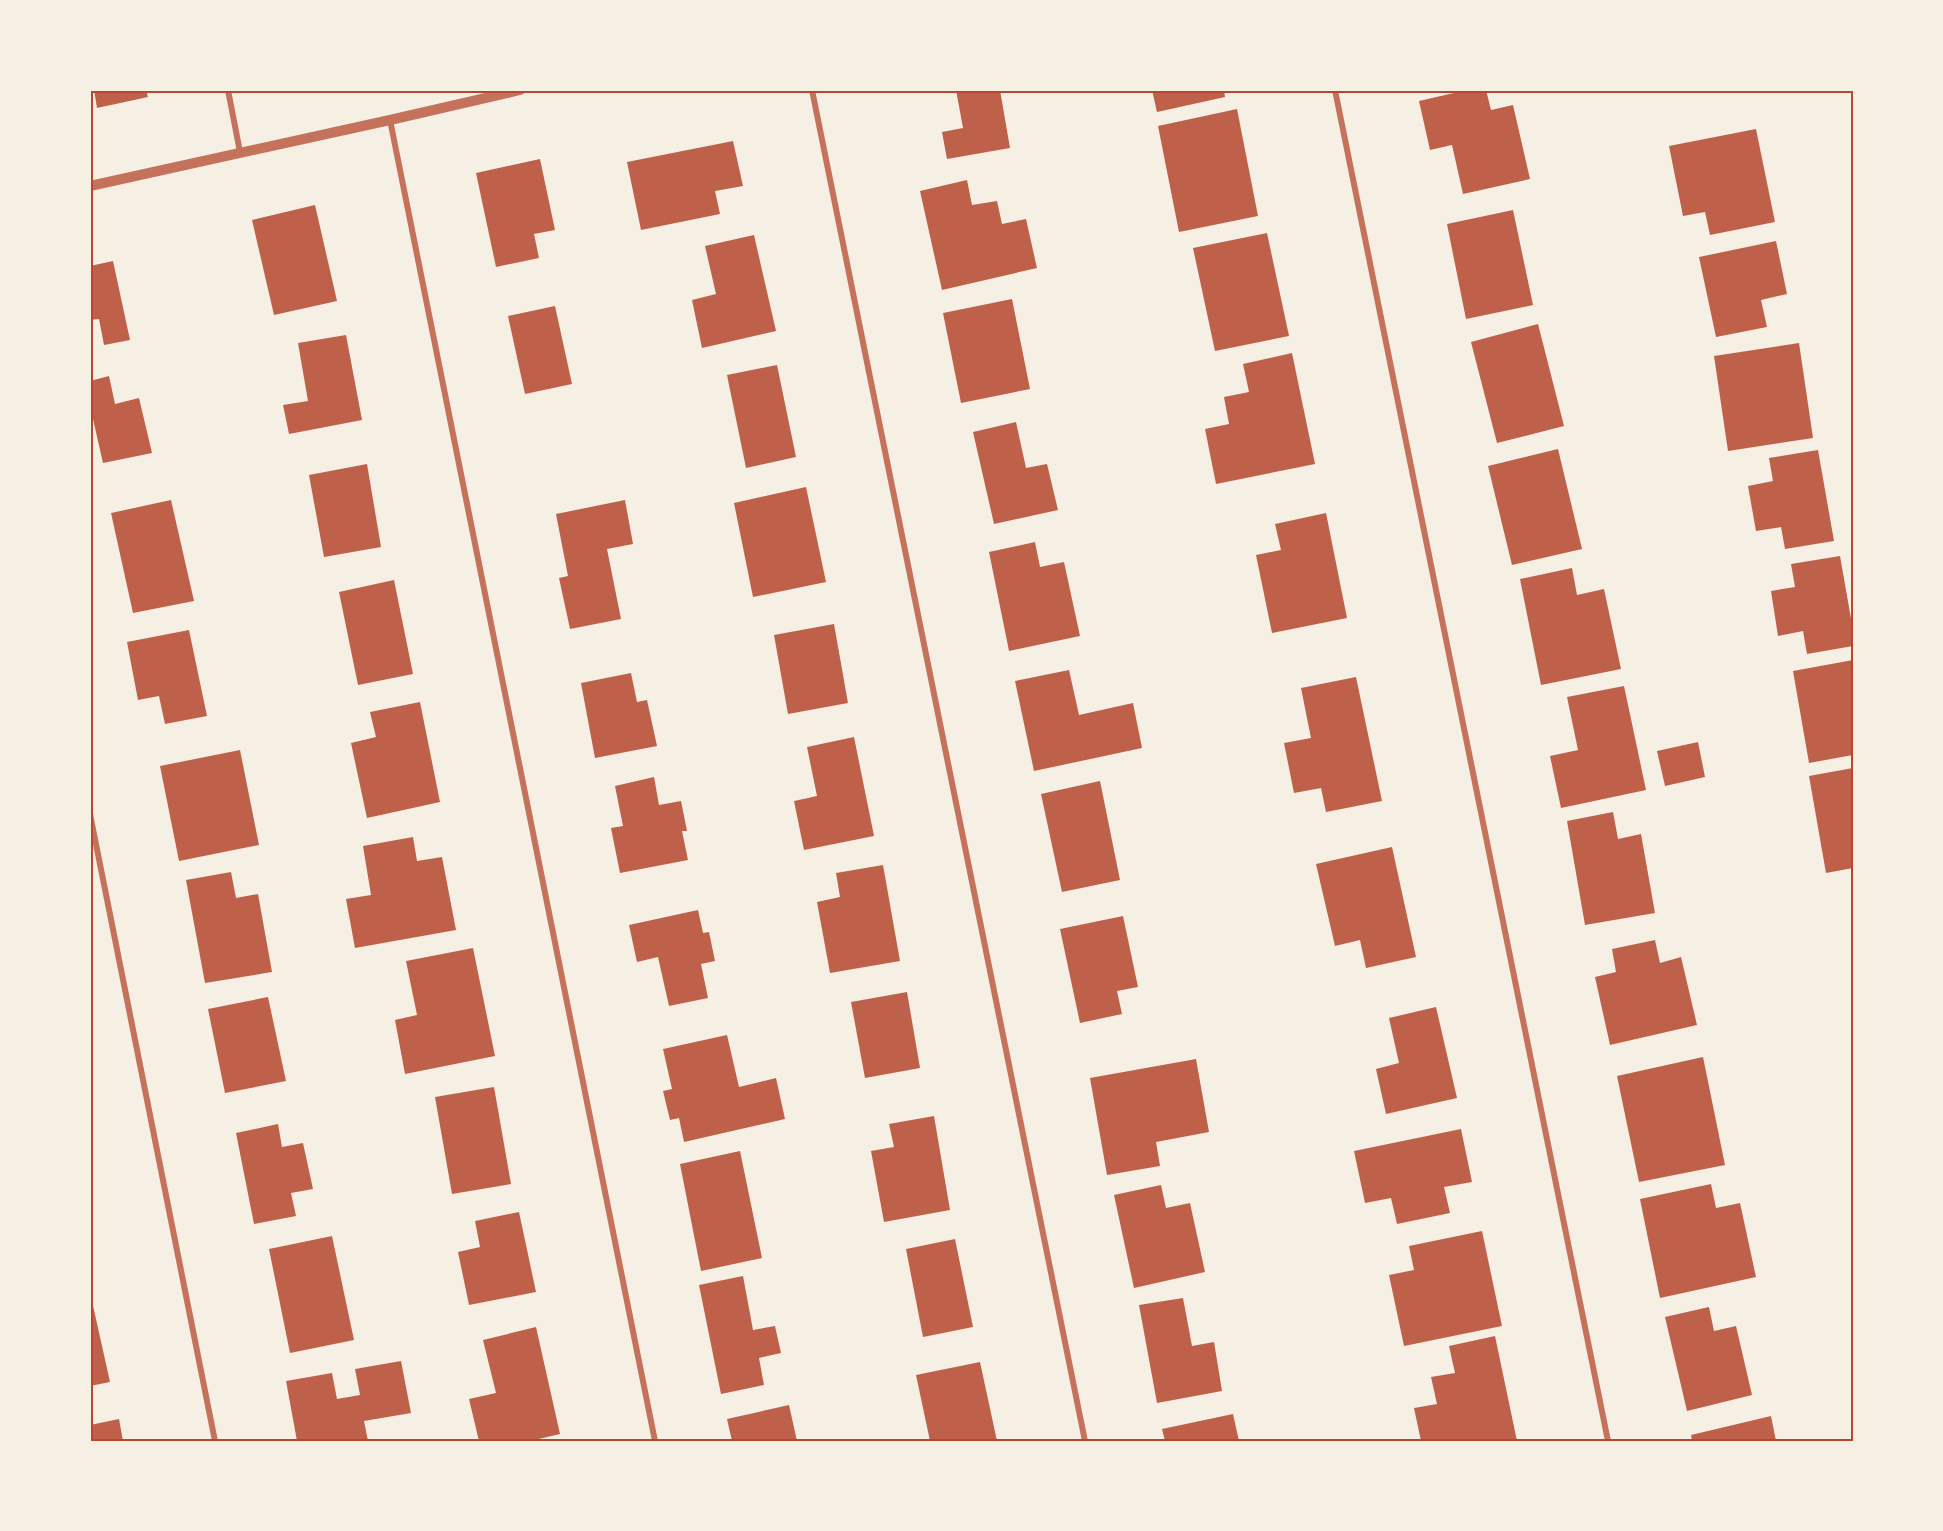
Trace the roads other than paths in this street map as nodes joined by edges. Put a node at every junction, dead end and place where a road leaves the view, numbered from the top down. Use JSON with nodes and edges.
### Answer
{"nodes":[{"id":1,"x":228,"y":90,"type":"edge"},
{"id":2,"x":520,"y":90,"type":"edge"},
{"id":3,"x":812,"y":90,"type":"edge"},
{"id":4,"x":1335,"y":90,"type":"edge"},
{"id":5,"x":390,"y":120,"type":"junction"},
{"id":6,"x":240,"y":152,"type":"junction"},
{"id":7,"x":90,"y":186,"type":"edge"},
{"id":8,"x":90,"y":814,"type":"edge"},
{"id":9,"x":215,"y":1441,"type":"edge"},
{"id":10,"x":655,"y":1441,"type":"edge"},
{"id":11,"x":1085,"y":1441,"type":"edge"},
{"id":12,"x":1608,"y":1441,"type":"edge"}],
"edges":[{"from":1,"to":6,"type":"street"},
{"from":2,"to":5,"type":"street"},
{"from":3,"to":11,"type":"street"},
{"from":4,"to":12,"type":"street"},
{"from":5,"to":6,"type":"street"},
{"from":5,"to":10,"type":"street"},
{"from":6,"to":7,"type":"street"},
{"from":8,"to":9,"type":"street"}]}
